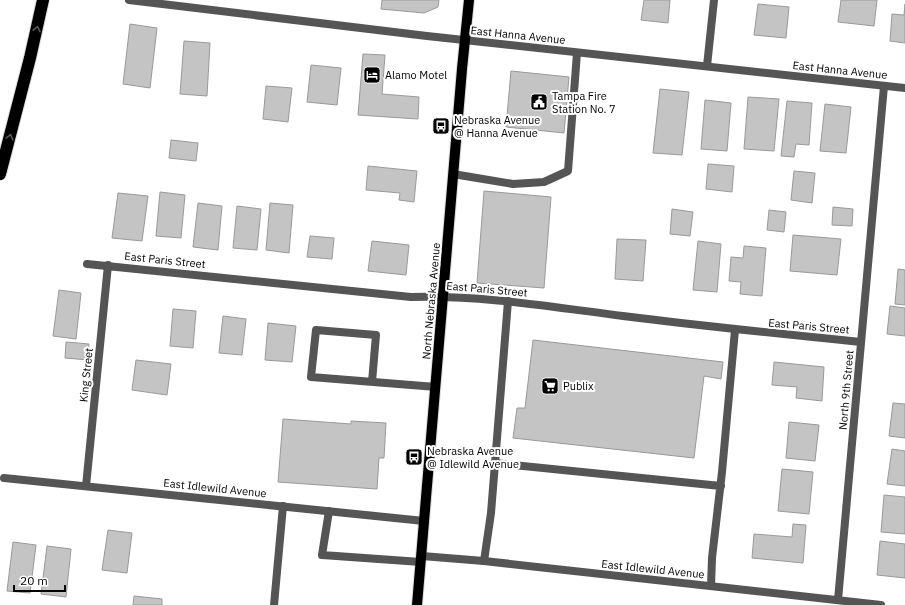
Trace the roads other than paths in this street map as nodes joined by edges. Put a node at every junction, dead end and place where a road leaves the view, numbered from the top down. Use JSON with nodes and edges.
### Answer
{"nodes":[{"id":1,"x":43,"y":0,"type":"edge"},
{"id":2,"x":128,"y":0,"type":"edge"},
{"id":3,"x":469,"y":0,"type":"edge"},
{"id":4,"x":714,"y":0,"type":"edge"},
{"id":5,"x":139,"y":1,"type":"edge"},
{"id":6,"x":465,"y":40,"type":"junction"},
{"id":7,"x":578,"y":53,"type":"junction"},
{"id":8,"x":707,"y":66,"type":"junction"},
{"id":9,"x":884,"y":86,"type":"junction"},
{"id":10,"x":905,"y":88,"type":"edge"},
{"id":11,"x":0,"y":174,"type":"edge"},
{"id":12,"x":453,"y":174,"type":"junction"},
{"id":13,"x":87,"y":264,"type":"dead end"},
{"id":14,"x":108,"y":265,"type":"junction"},
{"id":15,"x":443,"y":296,"type":"junction"},
{"id":16,"x":508,"y":301,"type":"junction"},
{"id":17,"x":735,"y":330,"type":"junction"},
{"id":18,"x":861,"y":342,"type":"junction"},
{"id":19,"x":372,"y":382,"type":"junction"},
{"id":20,"x":436,"y":387,"type":"junction"},
{"id":21,"x":494,"y":463,"type":"junction"},
{"id":22,"x":4,"y":478,"type":"dead end"},
{"id":23,"x":86,"y":486,"type":"junction"},
{"id":24,"x":721,"y":486,"type":"junction"},
{"id":25,"x":283,"y":506,"type":"junction"},
{"id":26,"x":329,"y":511,"type":"junction"},
{"id":27,"x":424,"y":521,"type":"junction"},
{"id":28,"x":421,"y":559,"type":"junction"},
{"id":29,"x":484,"y":561,"type":"junction"},
{"id":30,"x":711,"y":586,"type":"junction"},
{"id":31,"x":838,"y":600,"type":"junction"},
{"id":32,"x":274,"y":605,"type":"edge"},
{"id":33,"x":417,"y":605,"type":"edge"},
{"id":34,"x":882,"y":605,"type":"edge"}],
"edges":[{"from":11,"to":1,"type":"highway","one_way":true},
{"from":2,"to":5,"type":"street","name":"East Hanna Avenue"},
{"from":3,"to":6,"type":"main road","name":"North Nebraska Avenue"},
{"from":4,"to":8,"type":"street"},
{"from":5,"to":6,"type":"street","name":"East Hanna Avenue"},
{"from":6,"to":7,"type":"street","name":"East Hanna Avenue"},
{"from":6,"to":12,"type":"main road","name":"North Nebraska Avenue"},
{"from":7,"to":8,"type":"street","name":"East Hanna Avenue"},
{"from":7,"to":12,"type":"street"},
{"from":8,"to":9,"type":"street","name":"East Hanna Avenue"},
{"from":9,"to":10,"type":"street","name":"East Hanna Avenue"},
{"from":9,"to":18,"type":"street","name":"North 9th Street"},
{"from":12,"to":15,"type":"main road","name":"North Nebraska Avenue"},
{"from":13,"to":14,"type":"street","name":"East Paris Street"},
{"from":14,"to":15,"type":"street","name":"East Paris Street"},
{"from":14,"to":23,"type":"street","name":"King Street"},
{"from":15,"to":16,"type":"street","name":"East Paris Street"},
{"from":15,"to":20,"type":"main road","name":"North Nebraska Avenue"},
{"from":16,"to":17,"type":"street","name":"East Paris Street"},
{"from":16,"to":21,"type":"street"},
{"from":17,"to":18,"type":"street","name":"East Paris Street"},
{"from":17,"to":24,"type":"street"},
{"from":18,"to":31,"type":"street","name":"North 9th Street"},
{"from":19,"to":19,"type":"street"},
{"from":19,"to":20,"type":"street"},
{"from":20,"to":27,"type":"main road","name":"North Nebraska Avenue"},
{"from":21,"to":24,"type":"street"},
{"from":21,"to":29,"type":"street"},
{"from":22,"to":23,"type":"street","name":"East Idlewild Avenue"},
{"from":23,"to":25,"type":"street","name":"East Idlewild Avenue"},
{"from":24,"to":30,"type":"street"},
{"from":25,"to":26,"type":"street","name":"East Idlewild Avenue"},
{"from":25,"to":32,"type":"street"},
{"from":26,"to":27,"type":"street","name":"East Idlewild Avenue"},
{"from":26,"to":28,"type":"street","name":"East Idlewild Avenue"},
{"from":27,"to":28,"type":"main road","name":"North Nebraska Avenue"},
{"from":28,"to":29,"type":"street","name":"East Idlewild Avenue"},
{"from":28,"to":33,"type":"main road","name":"North Nebraska Avenue"},
{"from":29,"to":30,"type":"street","name":"East Idlewild Avenue"},
{"from":30,"to":31,"type":"street","name":"East Idlewild Avenue"},
{"from":31,"to":34,"type":"street","name":"East Idlewild Avenue"}]}
